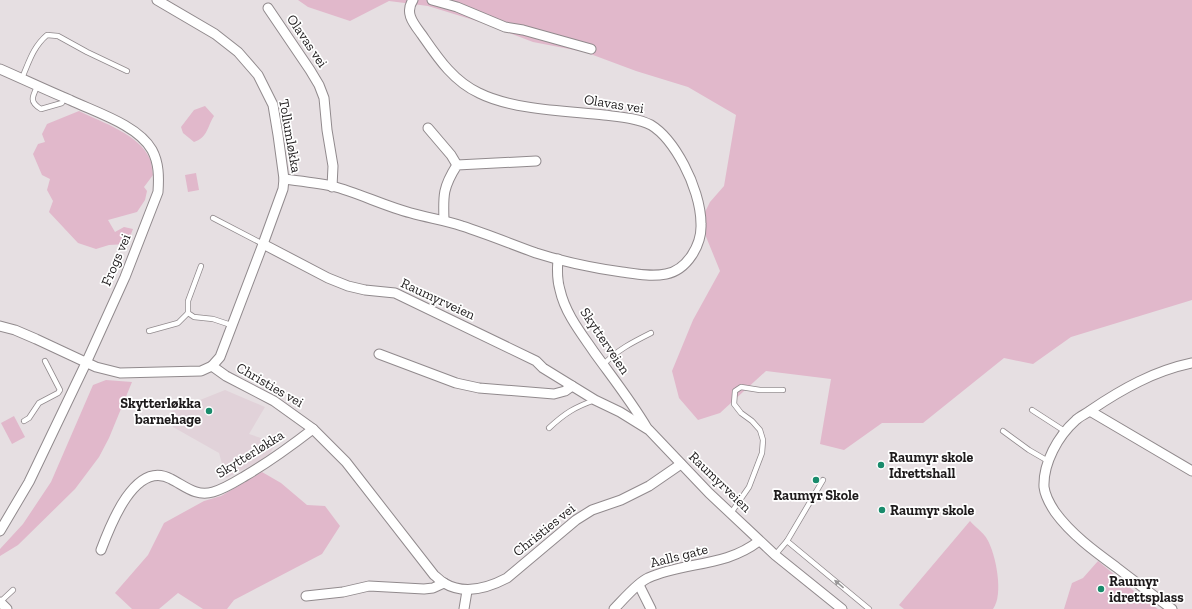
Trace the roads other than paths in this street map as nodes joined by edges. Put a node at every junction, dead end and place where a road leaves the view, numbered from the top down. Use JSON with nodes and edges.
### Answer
{"nodes":[{"id":1,"x":157,"y":0,"type":"edge"},
{"id":2,"x":413,"y":0,"type":"edge"},
{"id":3,"x":432,"y":0,"type":"edge"},
{"id":4,"x":268,"y":8,"type":"dead end"},
{"id":5,"x":590,"y":49,"type":"dead end"},
{"id":6,"x":0,"y":69,"type":"edge"},
{"id":7,"x":127,"y":71,"type":"dead end"},
{"id":8,"x":22,"y":78,"type":"junction"},
{"id":9,"x":38,"y":85,"type":"junction"},
{"id":10,"x":64,"y":98,"type":"junction"},
{"id":11,"x":428,"y":128,"type":"dead end"},
{"id":12,"x":536,"y":161,"type":"dead end"},
{"id":13,"x":457,"y":165,"type":"junction"},
{"id":14,"x":284,"y":179,"type":"junction"},
{"id":15,"x":332,"y":186,"type":"junction"},
{"id":16,"x":213,"y":218,"type":"dead end"},
{"id":17,"x":444,"y":220,"type":"junction"},
{"id":18,"x":263,"y":244,"type":"junction"},
{"id":19,"x":558,"y":259,"type":"junction"},
{"id":20,"x":202,"y":266,"type":"dead end"},
{"id":21,"x":188,"y":313,"type":"junction"},
{"id":22,"x":231,"y":325,"type":"junction"},
{"id":23,"x":0,"y":326,"type":"edge"},
{"id":24,"x":150,"y":330,"type":"dead end"},
{"id":25,"x":651,"y":333,"type":"dead end"},
{"id":26,"x":379,"y":354,"type":"dead end"},
{"id":27,"x":44,"y":361,"type":"dead end"},
{"id":28,"x":86,"y":363,"type":"junction"},
{"id":29,"x":1192,"y":363,"type":"edge"},
{"id":30,"x":603,"y":364,"type":"junction"},
{"id":31,"x":212,"y":366,"type":"junction"},
{"id":32,"x":572,"y":386,"type":"junction"},
{"id":33,"x":783,"y":390,"type":"dead end"},
{"id":34,"x":595,"y":400,"type":"junction"},
{"id":35,"x":1032,"y":410,"type":"dead end"},
{"id":36,"x":1090,"y":411,"type":"junction"},
{"id":37,"x":24,"y":421,"type":"dead end"},
{"id":38,"x":550,"y":428,"type":"dead end"},
{"id":39,"x":313,"y":429,"type":"junction"},
{"id":40,"x":649,"y":430,"type":"junction"},
{"id":41,"x":1003,"y":431,"type":"dead end"},
{"id":42,"x":1066,"y":432,"type":"junction"},
{"id":43,"x":1048,"y":461,"type":"junction"},
{"id":44,"x":681,"y":464,"type":"junction"},
{"id":45,"x":1192,"y":471,"type":"edge"},
{"id":46,"x":823,"y":480,"type":"dead end"},
{"id":47,"x":731,"y":513,"type":"junction"},
{"id":48,"x":0,"y":531,"type":"edge"},
{"id":49,"x":759,"y":541,"type":"junction"},
{"id":50,"x":787,"y":541,"type":"junction"},
{"id":51,"x":100,"y":550,"type":"dead end"},
{"id":52,"x":774,"y":555,"type":"junction"},
{"id":53,"x":444,"y":583,"type":"junction"},
{"id":54,"x":638,"y":585,"type":"junction"},
{"id":55,"x":13,"y":590,"type":"dead end"},
{"id":56,"x":466,"y":590,"type":"junction"},
{"id":57,"x":306,"y":596,"type":"dead end"},
{"id":58,"x":0,"y":602,"type":"edge"},
{"id":59,"x":7,"y":609,"type":"edge"},
{"id":60,"x":464,"y":609,"type":"edge"},
{"id":61,"x":614,"y":609,"type":"edge"},
{"id":62,"x":651,"y":609,"type":"edge"},
{"id":63,"x":842,"y":609,"type":"edge"},
{"id":64,"x":869,"y":609,"type":"edge"},
{"id":65,"x":1172,"y":609,"type":"edge"}],
"edges":[{"from":1,"to":14,"type":"street","name":"Tollumløkka"},
{"from":2,"to":19,"type":"street","name":"Olavas vei"},
{"from":3,"to":5,"type":"street"},
{"from":4,"to":15,"type":"street","name":"Olavas vei"},
{"from":6,"to":8,"type":"street","name":"Frogs vei"},
{"from":7,"to":8,"type":"lane"},
{"from":8,"to":9,"type":"street","name":"Frogs vei"},
{"from":9,"to":10,"type":"street","name":"Frogs vei"},
{"from":9,"to":10,"type":"lane"},
{"from":10,"to":28,"type":"street","name":"Frogs vei"},
{"from":11,"to":13,"type":"street"},
{"from":12,"to":13,"type":"street"},
{"from":13,"to":17,"type":"street"},
{"from":14,"to":15,"type":"street","name":"Olavas vei"},
{"from":14,"to":18,"type":"street","name":"Tollumløkka"},
{"from":15,"to":17,"type":"street","name":"Olavas vei"},
{"from":16,"to":18,"type":"lane"},
{"from":17,"to":19,"type":"street","name":"Olavas vei"},
{"from":18,"to":22,"type":"street","name":"Tollumløkka"},
{"from":18,"to":32,"type":"street","name":"Raumyrveien"},
{"from":19,"to":30,"type":"street","name":"Skytterveien"},
{"from":20,"to":21,"type":"lane"},
{"from":21,"to":22,"type":"lane"},
{"from":21,"to":24,"type":"lane"},
{"from":22,"to":31,"type":"street","name":"Tollumløkka"},
{"from":23,"to":28,"type":"street"},
{"from":25,"to":30,"type":"lane"},
{"from":26,"to":32,"type":"street"},
{"from":27,"to":37,"type":"lane"},
{"from":28,"to":31,"type":"street"},
{"from":28,"to":48,"type":"street","name":"Frogs vei"},
{"from":29,"to":36,"type":"street"},
{"from":30,"to":40,"type":"street","name":"Skytterveien"},
{"from":31,"to":39,"type":"street","name":"Christies vei"},
{"from":32,"to":34,"type":"street","name":"Raumyrveien"},
{"from":33,"to":47,"type":"lane"},
{"from":34,"to":38,"type":"lane"},
{"from":34,"to":40,"type":"street","name":"Raumyrveien"},
{"from":35,"to":42,"type":"lane"},
{"from":36,"to":42,"type":"street"},
{"from":36,"to":45,"type":"street"},
{"from":39,"to":51,"type":"street","name":"Skytterløkka"},
{"from":39,"to":53,"type":"street","name":"Christies vei"},
{"from":40,"to":44,"type":"street","name":"Raumyrveien"},
{"from":41,"to":43,"type":"lane"},
{"from":42,"to":43,"type":"street"},
{"from":43,"to":65,"type":"street"},
{"from":44,"to":47,"type":"street","name":"Raumyrveien"},
{"from":44,"to":56,"type":"street","name":"Christies vei"},
{"from":46,"to":50,"type":"lane"},
{"from":47,"to":49,"type":"street","name":"Raumyrveien"},
{"from":49,"to":52,"type":"street","name":"Raumyrveien"},
{"from":49,"to":54,"type":"street","name":"Aalls gate"},
{"from":50,"to":52,"type":"lane"},
{"from":64,"to":50,"type":"lane","one_way":true},
{"from":52,"to":63,"type":"street","name":"Raumyrveien"},
{"from":53,"to":56,"type":"street","name":"Christies vei"},
{"from":53,"to":57,"type":"street"},
{"from":54,"to":61,"type":"street","name":"Aalls gate"},
{"from":54,"to":62,"type":"street"},
{"from":55,"to":58,"type":"lane"},
{"from":56,"to":60,"type":"street"},
{"from":58,"to":59,"type":"street"}]}
